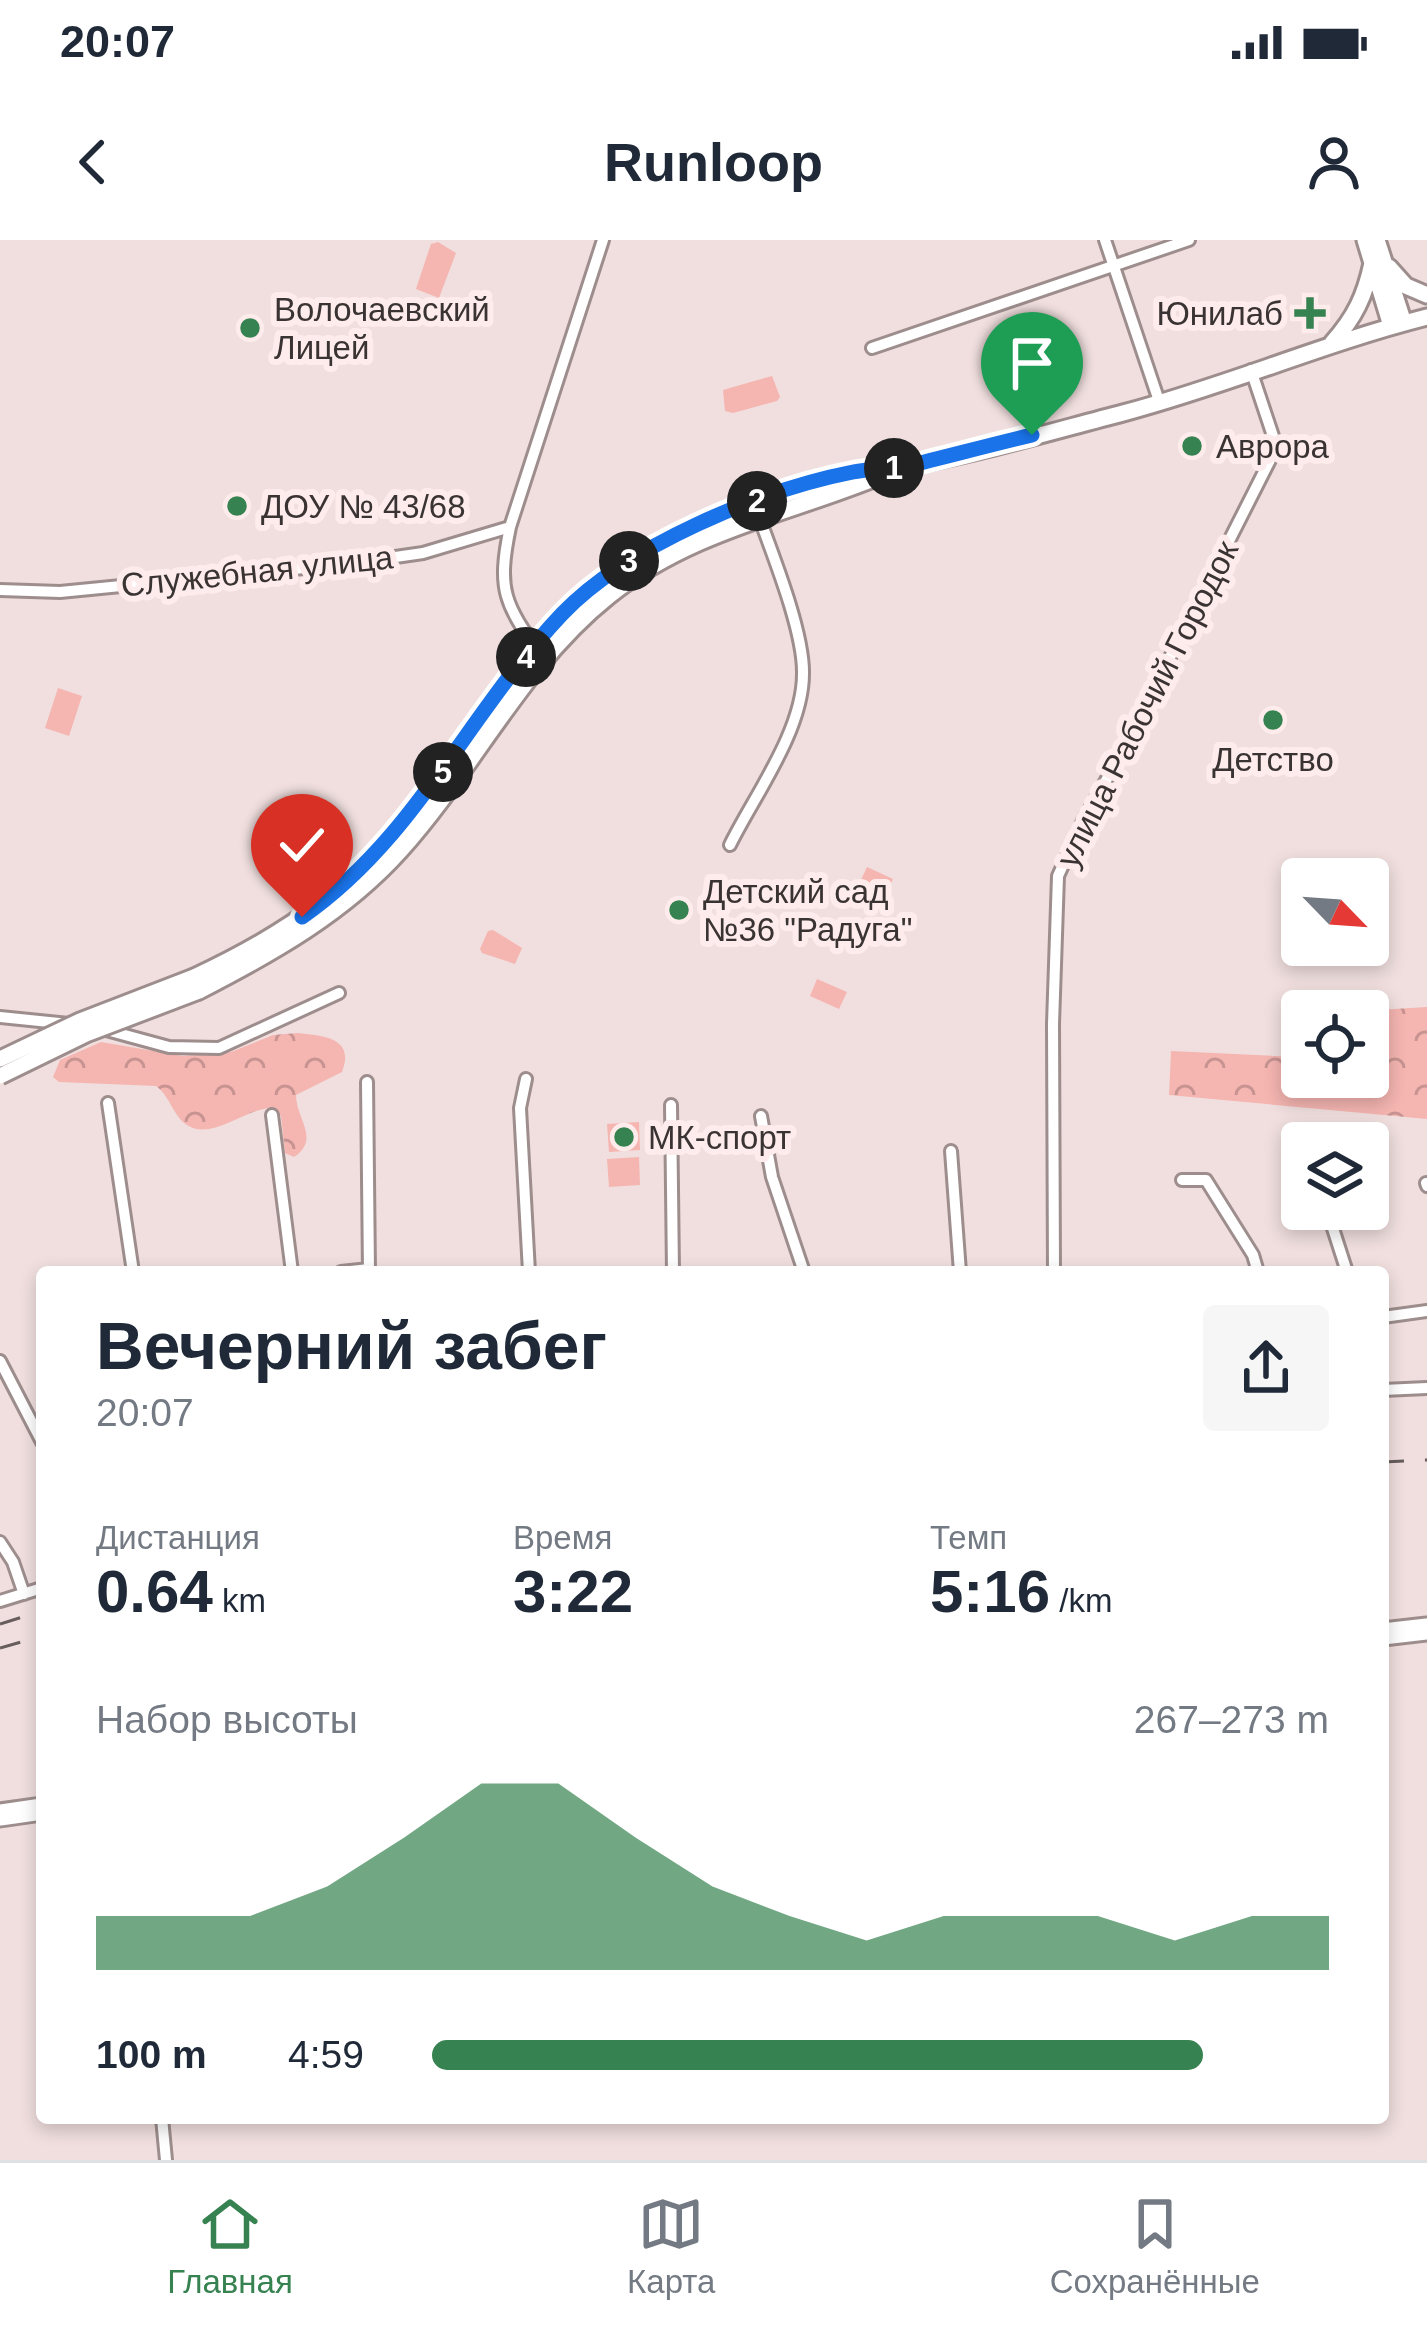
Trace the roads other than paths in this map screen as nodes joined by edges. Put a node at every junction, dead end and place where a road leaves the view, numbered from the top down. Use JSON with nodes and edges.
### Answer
{"nodes":[{"id":1,"x":603,"y":240,"type":"edge"},
{"id":2,"x":1105,"y":240,"type":"edge"},
{"id":3,"x":1189,"y":240,"type":"edge"},
{"id":4,"x":1365,"y":240,"type":"edge"},
{"id":5,"x":1377,"y":240,"type":"edge"},
{"id":6,"x":1378,"y":261,"type":"junction"},
{"id":7,"x":1113,"y":265,"type":"junction"},
{"id":8,"x":1427,"y":295,"type":"edge"},
{"id":9,"x":1427,"y":317,"type":"edge"},
{"id":10,"x":1397,"y":324,"type":"junction"},
{"id":11,"x":1332,"y":343,"type":"junction"},
{"id":12,"x":872,"y":348,"type":"dead end"},
{"id":13,"x":1251,"y":370,"type":"junction"},
{"id":14,"x":1159,"y":401,"type":"junction"},
{"id":15,"x":756,"y":510,"type":"junction"},
{"id":16,"x":510,"y":526,"type":"junction"},
{"id":17,"x":0,"y":590,"type":"edge"},
{"id":18,"x":539,"y":654,"type":"junction"},
{"id":19,"x":730,"y":845,"type":"dead end"},
{"id":20,"x":196,"y":984,"type":"junction"},
{"id":21,"x":339,"y":993,"type":"dead end"},
{"id":22,"x":0,"y":1017,"type":"edge"},
{"id":23,"x":0,"y":1059,"type":"edge"},
{"id":24,"x":0,"y":1076,"type":"edge"},
{"id":25,"x":526,"y":1079,"type":"dead end"},
{"id":26,"x":368,"y":1082,"type":"dead end"},
{"id":27,"x":109,"y":1103,"type":"dead end"},
{"id":28,"x":671,"y":1105,"type":"dead end"},
{"id":29,"x":272,"y":1115,"type":"dead end"},
{"id":30,"x":761,"y":1116,"type":"dead end"},
{"id":31,"x":951,"y":1150,"type":"dead end"},
{"id":32,"x":1183,"y":1180,"type":"dead end"},
{"id":33,"x":1334,"y":1230,"type":"edge"},
{"id":34,"x":132,"y":1266,"type":"edge"},
{"id":35,"x":291,"y":1266,"type":"edge"},
{"id":36,"x":369,"y":1266,"type":"edge"},
{"id":37,"x":530,"y":1266,"type":"edge"},
{"id":38,"x":673,"y":1266,"type":"edge"},
{"id":39,"x":803,"y":1266,"type":"edge"},
{"id":40,"x":960,"y":1266,"type":"edge"},
{"id":41,"x":1054,"y":1266,"type":"edge"},
{"id":42,"x":1256,"y":1266,"type":"edge"},
{"id":43,"x":1345,"y":1266,"type":"edge"},
{"id":44,"x":1427,"y":1311,"type":"edge"},
{"id":45,"x":1389,"y":1316,"type":"edge"},
{"id":46,"x":0,"y":1361,"type":"edge"},
{"id":47,"x":1427,"y":1388,"type":"edge"},
{"id":48,"x":1389,"y":1390,"type":"edge"},
{"id":49,"x":36,"y":1430,"type":"edge"},
{"id":50,"x":0,"y":1542,"type":"edge"},
{"id":51,"x":36,"y":1590,"type":"edge"},
{"id":52,"x":24,"y":1594,"type":"junction"},
{"id":53,"x":0,"y":1601,"type":"edge"},
{"id":54,"x":1427,"y":1629,"type":"edge"},
{"id":55,"x":1389,"y":1633,"type":"edge"},
{"id":56,"x":36,"y":1810,"type":"edge"},
{"id":57,"x":0,"y":1815,"type":"edge"},
{"id":58,"x":163,"y":2124,"type":"edge"},
{"id":59,"x":166,"y":2160,"type":"edge"}],
"edges":[{"from":1,"to":16,"type":"street"},
{"from":2,"to":7,"type":"street"},
{"from":3,"to":7,"type":"street"},
{"from":4,"to":6,"type":"main road"},
{"from":5,"to":6,"type":"main road"},
{"from":6,"to":8,"type":"main road"},
{"from":6,"to":10,"type":"main road"},
{"from":6,"to":11,"type":"main road"},
{"from":7,"to":12,"type":"street"},
{"from":7,"to":14,"type":"street"},
{"from":9,"to":10,"type":"main road"},
{"from":10,"to":11,"type":"main road"},
{"from":11,"to":13,"type":"main road"},
{"from":13,"to":14,"type":"main road"},
{"from":13,"to":41,"type":"street","name":"улица Рабочий Городок"},
{"from":14,"to":15,"type":"main road"},
{"from":15,"to":18,"type":"main road"},
{"from":15,"to":19,"type":"street"},
{"from":16,"to":17,"type":"street","name":"Служебная улица"},
{"from":16,"to":18,"type":"street"},
{"from":18,"to":20,"type":"main road"},
{"from":20,"to":23,"type":"main road","bridge":true},
{"from":20,"to":24,"type":"main road","bridge":true},
{"from":21,"to":22,"type":"street"},
{"from":25,"to":37,"type":"street"},
{"from":26,"to":36,"type":"street"},
{"from":27,"to":34,"type":"street"},
{"from":28,"to":38,"type":"street"},
{"from":29,"to":35,"type":"street"},
{"from":30,"to":39,"type":"street"},
{"from":31,"to":40,"type":"street"},
{"from":32,"to":42,"type":"street"},
{"from":33,"to":43,"type":"street"},
{"from":44,"to":45,"type":"street"},
{"from":46,"to":49,"type":"street"},
{"from":47,"to":48,"type":"street"},
{"from":50,"to":52,"type":"street"},
{"from":51,"to":52,"type":"street"},
{"from":52,"to":53,"type":"street"},
{"from":54,"to":55,"type":"highway"},
{"from":56,"to":57,"type":"highway"},
{"from":58,"to":59,"type":"street"}]}
